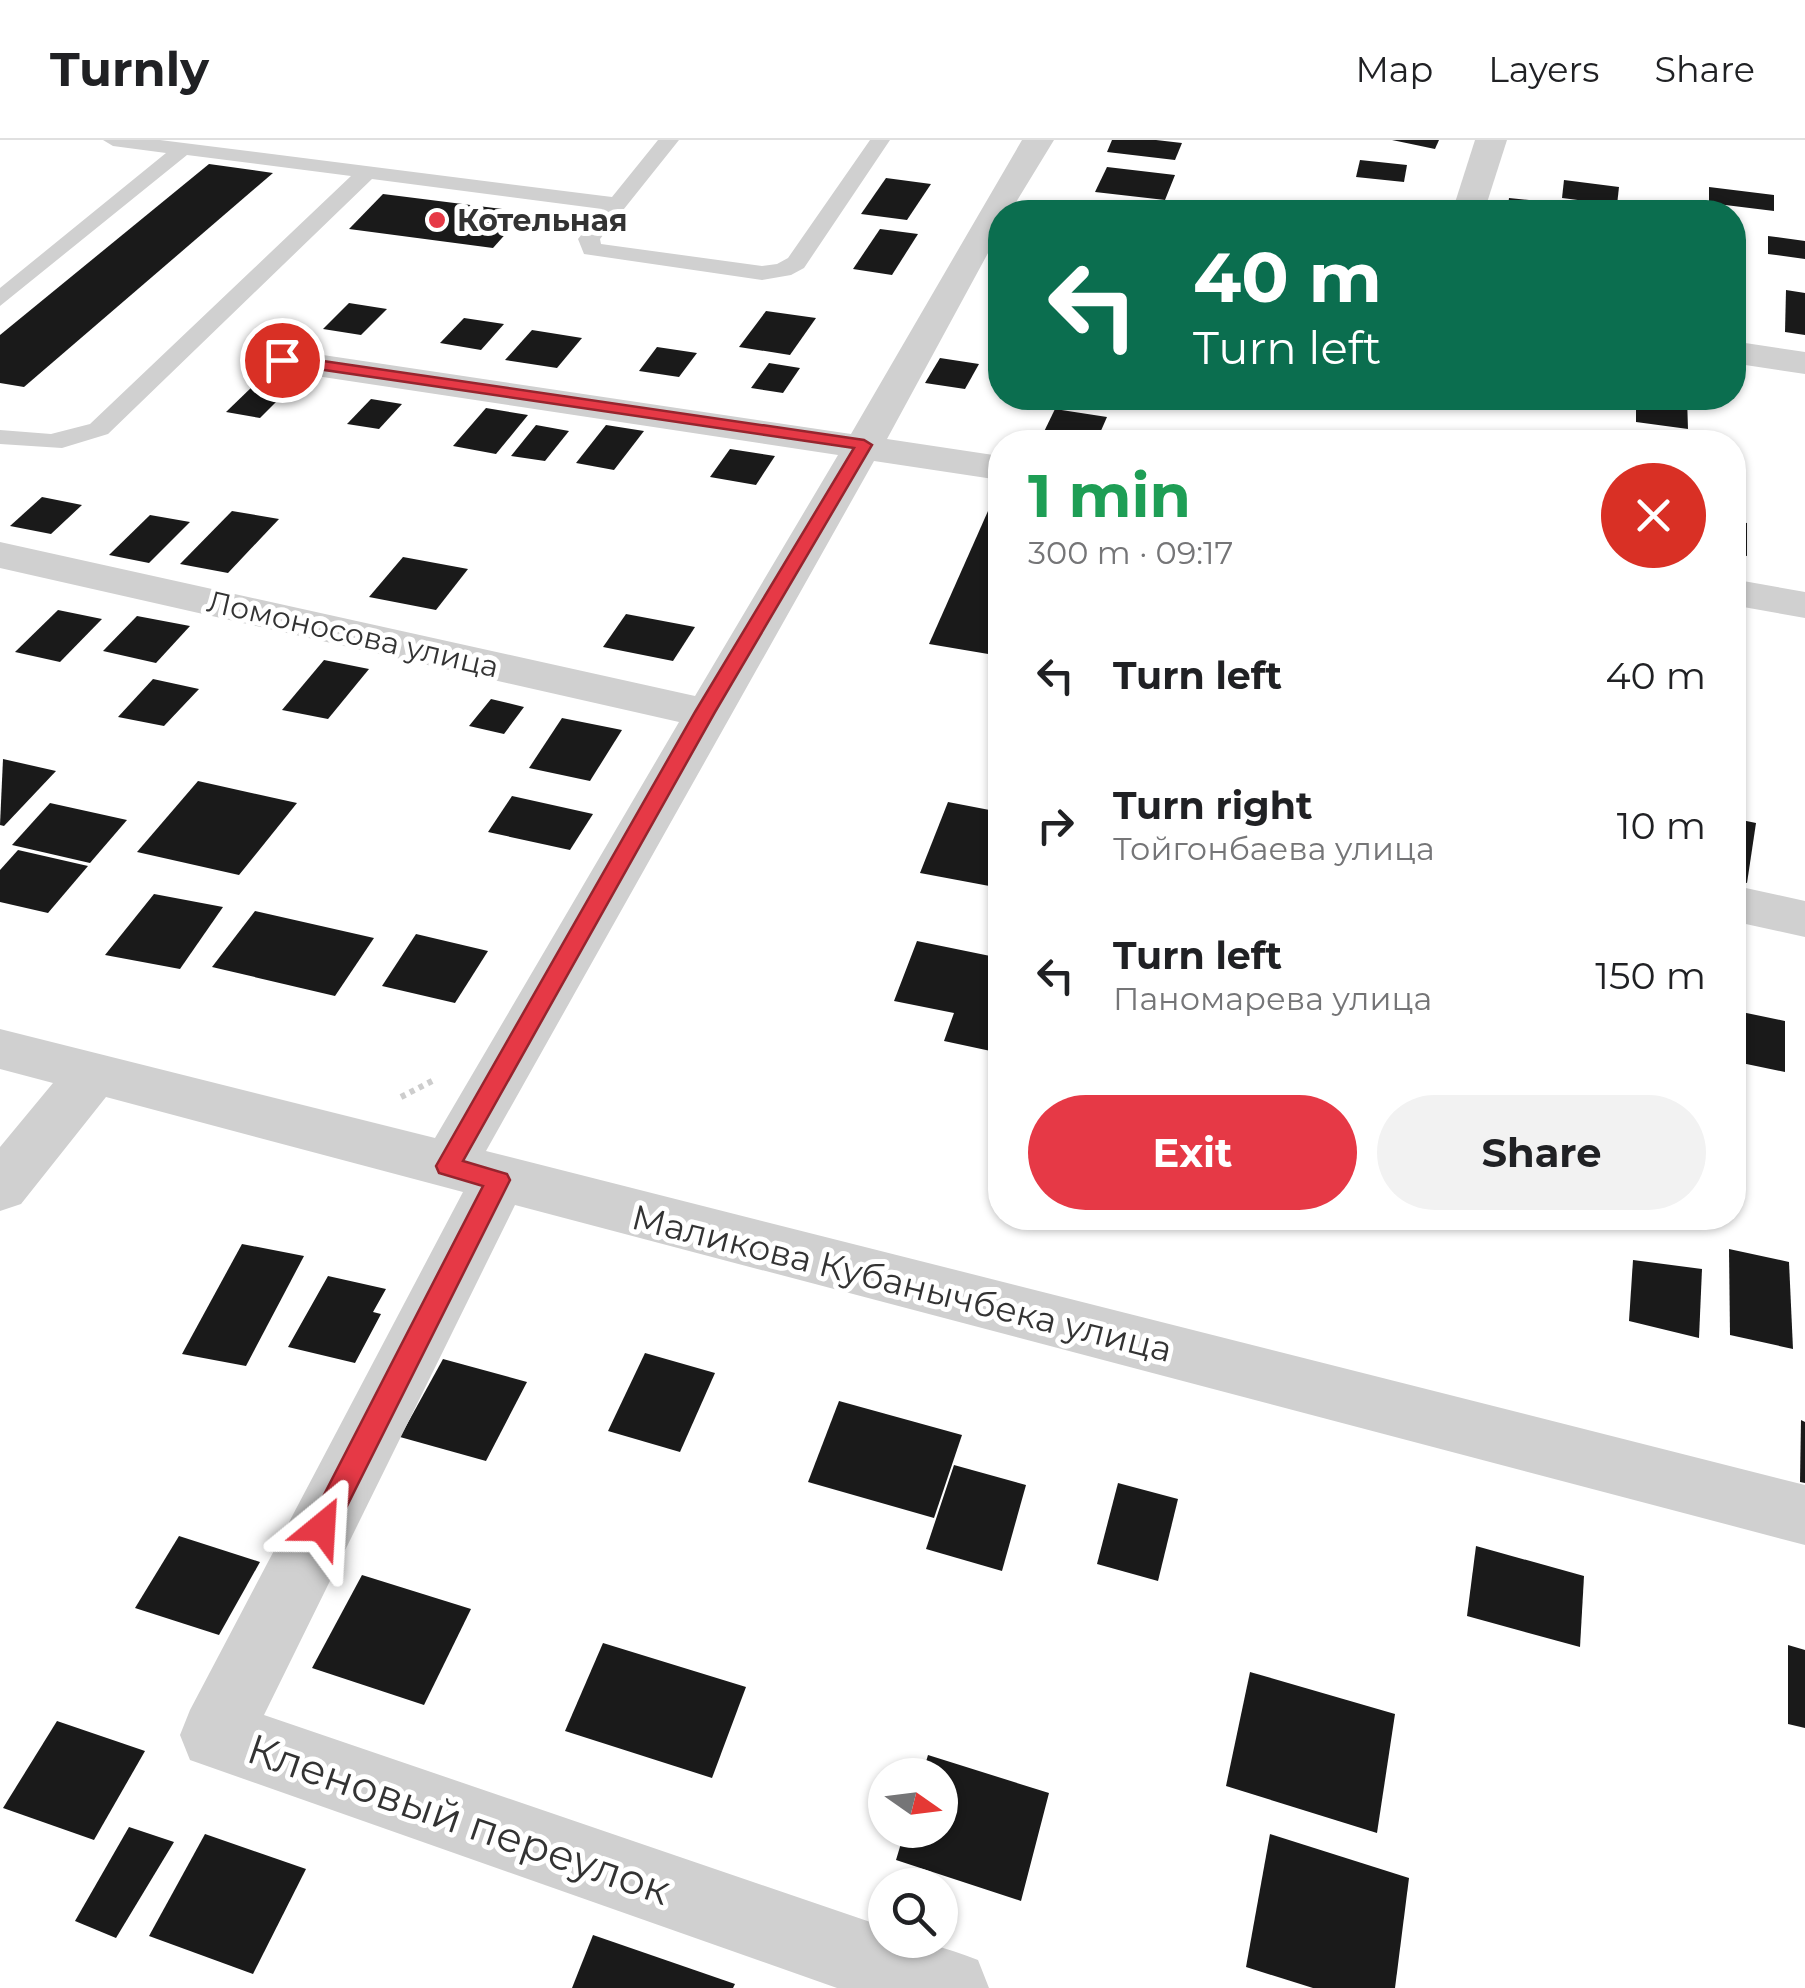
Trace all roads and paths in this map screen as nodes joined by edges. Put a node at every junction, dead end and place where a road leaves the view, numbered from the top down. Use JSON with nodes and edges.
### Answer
{"nodes":[{"id":1,"x":113,"y":140,"type":"edge"},
{"id":2,"x":669,"y":140,"type":"edge"},
{"id":3,"x":880,"y":140,"type":"edge"},
{"id":4,"x":1038,"y":140,"type":"edge"},
{"id":5,"x":1491,"y":140,"type":"edge"},
{"id":6,"x":183,"y":149,"type":"junction"},
{"id":7,"x":368,"y":172,"type":"junction"},
{"id":8,"x":1007,"y":200,"type":"edge"},
{"id":9,"x":1472,"y":200,"type":"edge"},
{"id":10,"x":616,"y":204,"type":"junction"},
{"id":11,"x":987,"y":240,"type":"edge"},
{"id":12,"x":0,"y":299,"type":"edge"},
{"id":13,"x":1746,"y":354,"type":"edge"},
{"id":14,"x":282,"y":360,"type":"dead end"},
{"id":15,"x":1805,"y":363,"type":"edge"},
{"id":16,"x":0,"y":438,"type":"edge"},
{"id":17,"x":864,"y":445,"type":"junction"},
{"id":18,"x":988,"y":466,"type":"edge"},
{"id":19,"x":0,"y":555,"type":"edge"},
{"id":20,"x":1746,"y":594,"type":"edge"},
{"id":21,"x":1805,"y":605,"type":"edge"},
{"id":22,"x":705,"y":712,"type":"junction"},
{"id":23,"x":1746,"y":907,"type":"edge"},
{"id":24,"x":1805,"y":919,"type":"edge"},
{"id":25,"x":0,"y":1049,"type":"edge"},
{"id":26,"x":93,"y":1074,"type":"junction"},
{"id":27,"x":441,"y":1076,"type":"dead end"},
{"id":28,"x":392,"y":1102,"type":"dead end"},
{"id":29,"x":473,"y":1173,"type":"junction"},
{"id":30,"x":0,"y":1188,"type":"edge"},
{"id":31,"x":1805,"y":1515,"type":"edge"},
{"id":32,"x":950,"y":1988,"type":"edge"}],
"edges":[{"from":1,"to":6,"type":"lane"},
{"from":2,"to":10,"type":"lane"},
{"from":3,"to":10,"type":"lane"},
{"from":4,"to":8,"type":"street"},
{"from":5,"to":9,"type":"street"},
{"from":6,"to":7,"type":"lane"},
{"from":6,"to":12,"type":"lane"},
{"from":7,"to":10,"type":"lane"},
{"from":7,"to":16,"type":"lane"},
{"from":11,"to":17,"type":"street"},
{"from":13,"to":15,"type":"street"},
{"from":14,"to":17,"type":"street"},
{"from":17,"to":18,"type":"street"},
{"from":17,"to":22,"type":"street"},
{"from":19,"to":22,"type":"street","name":"Ломоносова улица"},
{"from":20,"to":21,"type":"street"},
{"from":22,"to":29,"type":"street"},
{"from":23,"to":24,"type":"street"},
{"from":25,"to":26,"type":"street","name":"Маликова Кубанычбека улица"},
{"from":26,"to":29,"type":"street","name":"Маликова Кубанычбека улица"},
{"from":26,"to":30,"type":"street"},
{"from":27,"to":28,"type":"path"},
{"from":29,"to":31,"type":"street","name":"Маликова Кубанычбека улица"},
{"from":29,"to":32,"type":"street","name":"Кленовый переулок"}]}
